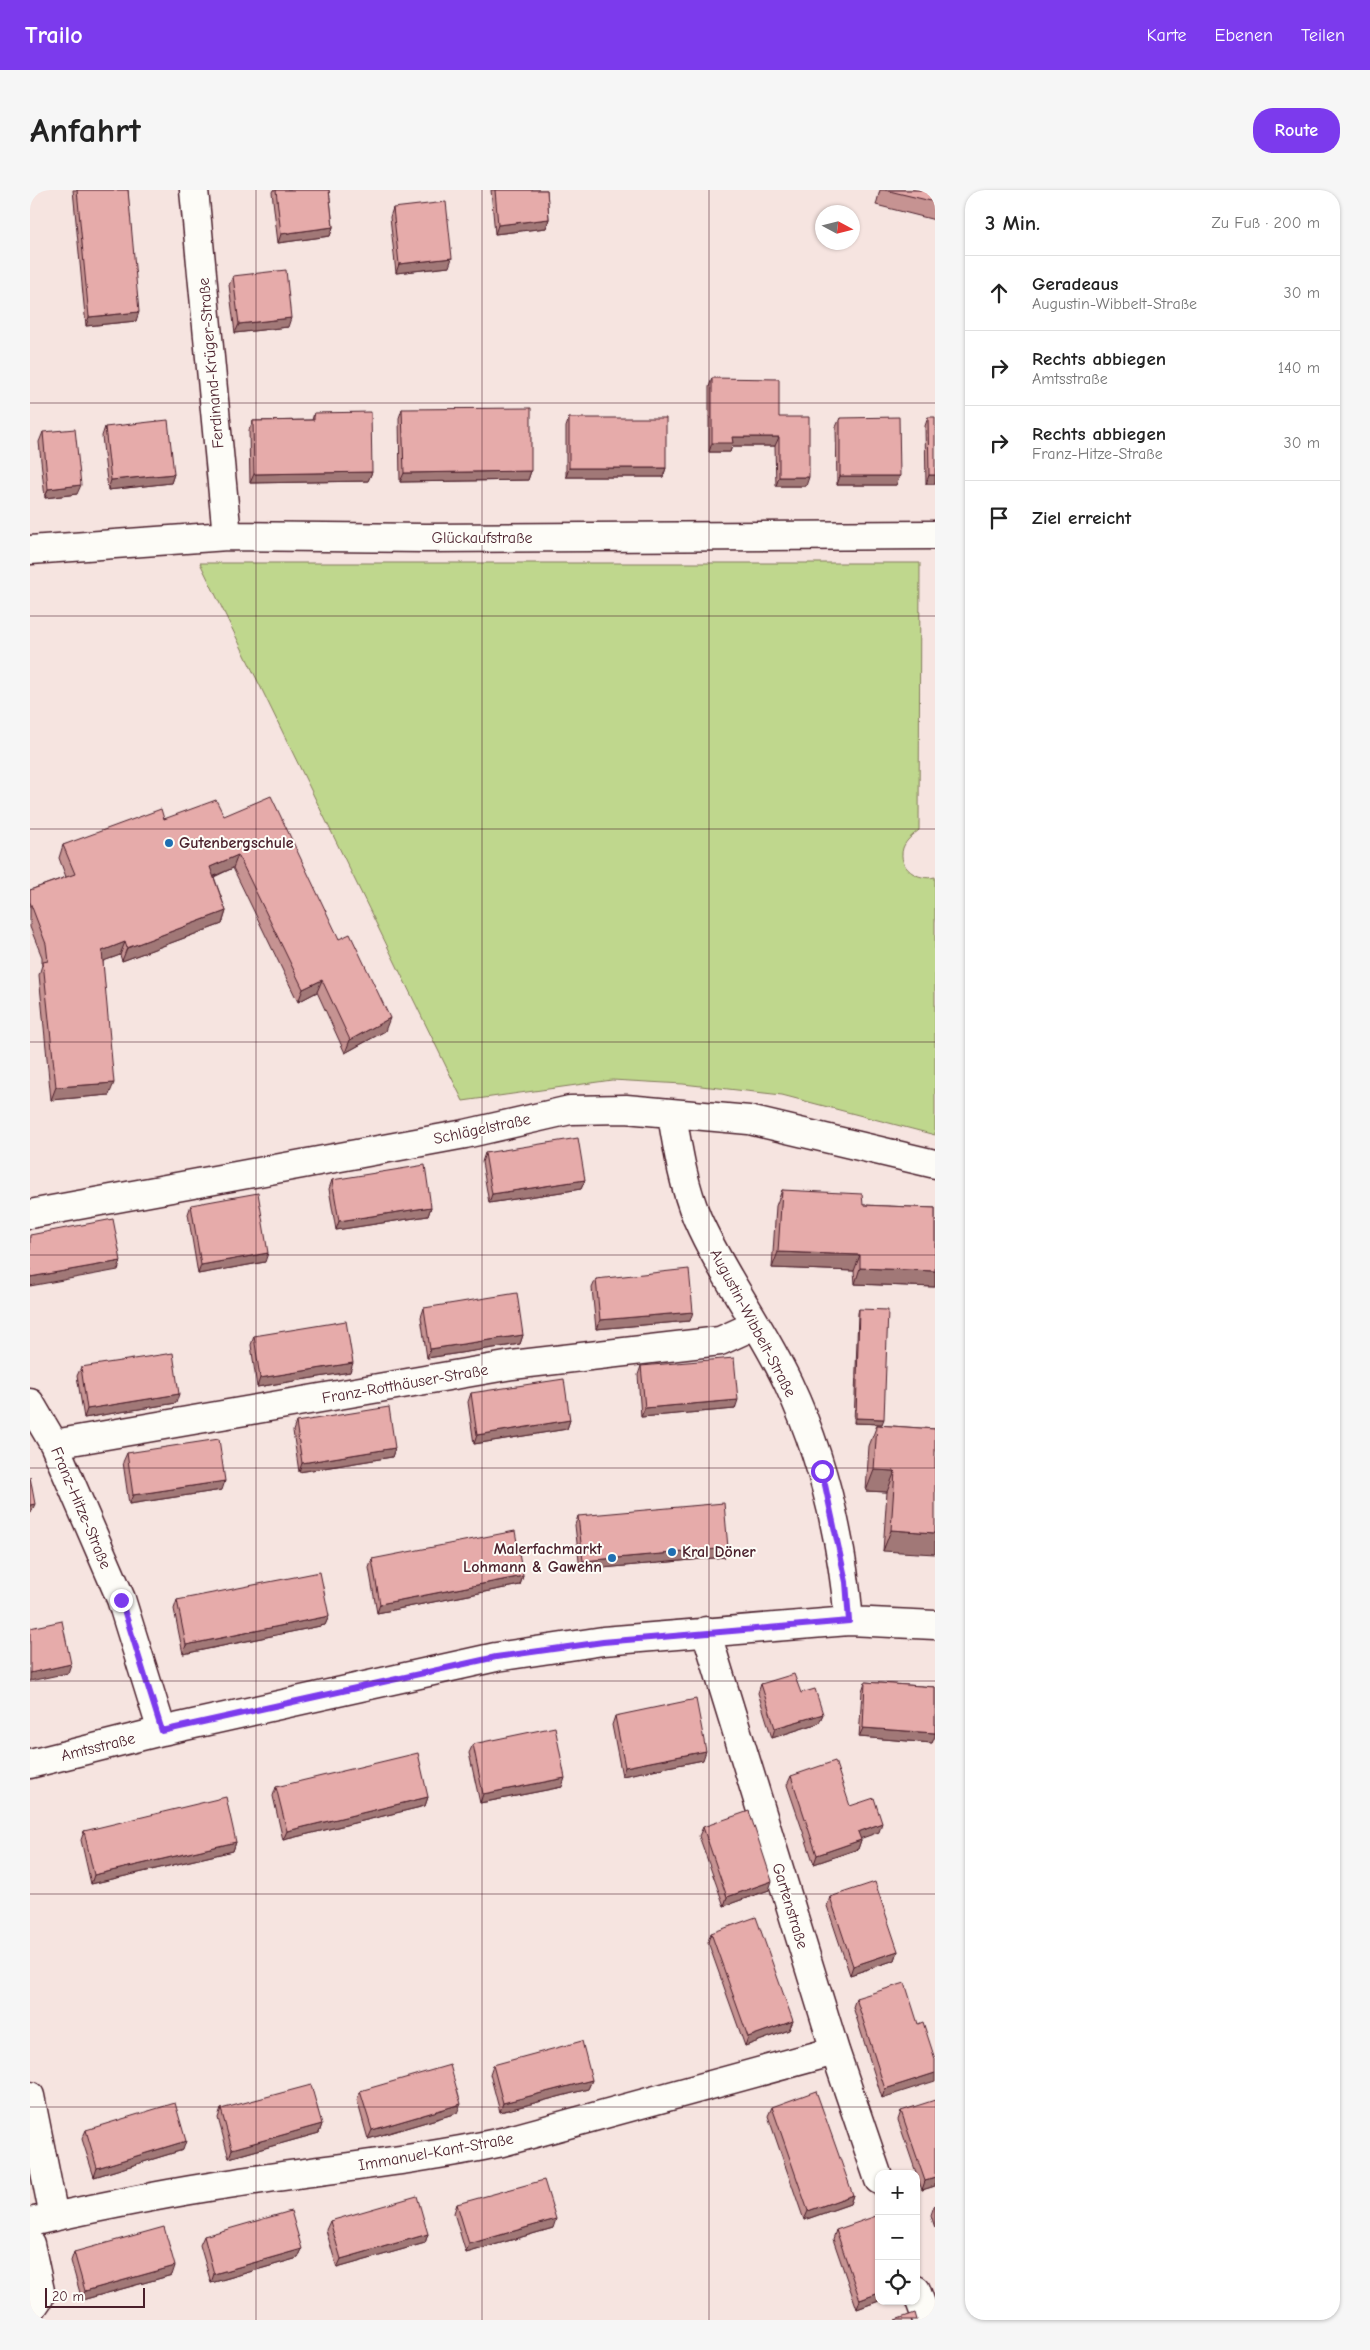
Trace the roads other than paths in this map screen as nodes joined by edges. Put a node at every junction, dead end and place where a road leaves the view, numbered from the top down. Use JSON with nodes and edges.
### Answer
{"nodes":[{"id":1,"x":194,"y":190,"type":"edge"},
{"id":2,"x":935,"y":535,"type":"edge"},
{"id":3,"x":227,"y":536,"type":"junction"},
{"id":4,"x":30,"y":550,"type":"edge"},
{"id":5,"x":672,"y":1115,"type":"junction"},
{"id":6,"x":935,"y":1164,"type":"edge"},
{"id":7,"x":30,"y":1214,"type":"edge"},
{"id":8,"x":755,"y":1325,"type":"junction"},
{"id":9,"x":30,"y":1403,"type":"edge"},
{"id":10,"x":54,"y":1444,"type":"junction"},
{"id":11,"x":849,"y":1621,"type":"junction"},
{"id":12,"x":935,"y":1625,"type":"edge"},
{"id":13,"x":706,"y":1631,"type":"junction"},
{"id":14,"x":162,"y":1731,"type":"junction"},
{"id":15,"x":30,"y":1764,"type":"edge"},
{"id":16,"x":835,"y":2052,"type":"junction"},
{"id":17,"x":30,"y":2096,"type":"edge"},
{"id":18,"x":876,"y":2170,"type":"edge"},
{"id":19,"x":42,"y":2220,"type":"edge"},
{"id":20,"x":30,"y":2244,"type":"edge"},
{"id":21,"x":920,"y":2301,"type":"edge"},
{"id":22,"x":30,"y":2311,"type":"edge"},
{"id":23,"x":927,"y":2320,"type":"edge"}],
"edges":[{"from":1,"to":3,"type":"street","name":"Ferdinand-Krüger-Straße"},
{"from":2,"to":3,"type":"street","name":"Glückaufstraße"},
{"from":3,"to":4,"type":"street","name":"Glückaufstraße"},
{"from":5,"to":6,"type":"street","name":"Schlägelstraße"},
{"from":5,"to":7,"type":"street","name":"Schlägelstraße"},
{"from":5,"to":8,"type":"street","name":"Augustin-Wibbelt-Straße"},
{"from":8,"to":10,"type":"street","name":"Franz-Rotthäuser-Straße"},
{"from":8,"to":11,"type":"street","name":"Augustin-Wibbelt-Straße"},
{"from":9,"to":10,"type":"street","name":"Franz-Hitze-Straße"},
{"from":10,"to":14,"type":"street","name":"Franz-Hitze-Straße"},
{"from":11,"to":12,"type":"street","name":"Amtsstraße"},
{"from":11,"to":13,"type":"street","name":"Amtsstraße"},
{"from":13,"to":14,"type":"street","name":"Amtsstraße"},
{"from":13,"to":16,"type":"street","name":"Gartenstraße"},
{"from":14,"to":15,"type":"street","name":"Amtsstraße"},
{"from":16,"to":18,"type":"street","name":"Gartenstraße"},
{"from":16,"to":19,"type":"street","name":"Immanuel-Kant-Straße"},
{"from":17,"to":19,"type":"street"},
{"from":20,"to":22,"type":"street"},
{"from":21,"to":23,"type":"street"}]}
